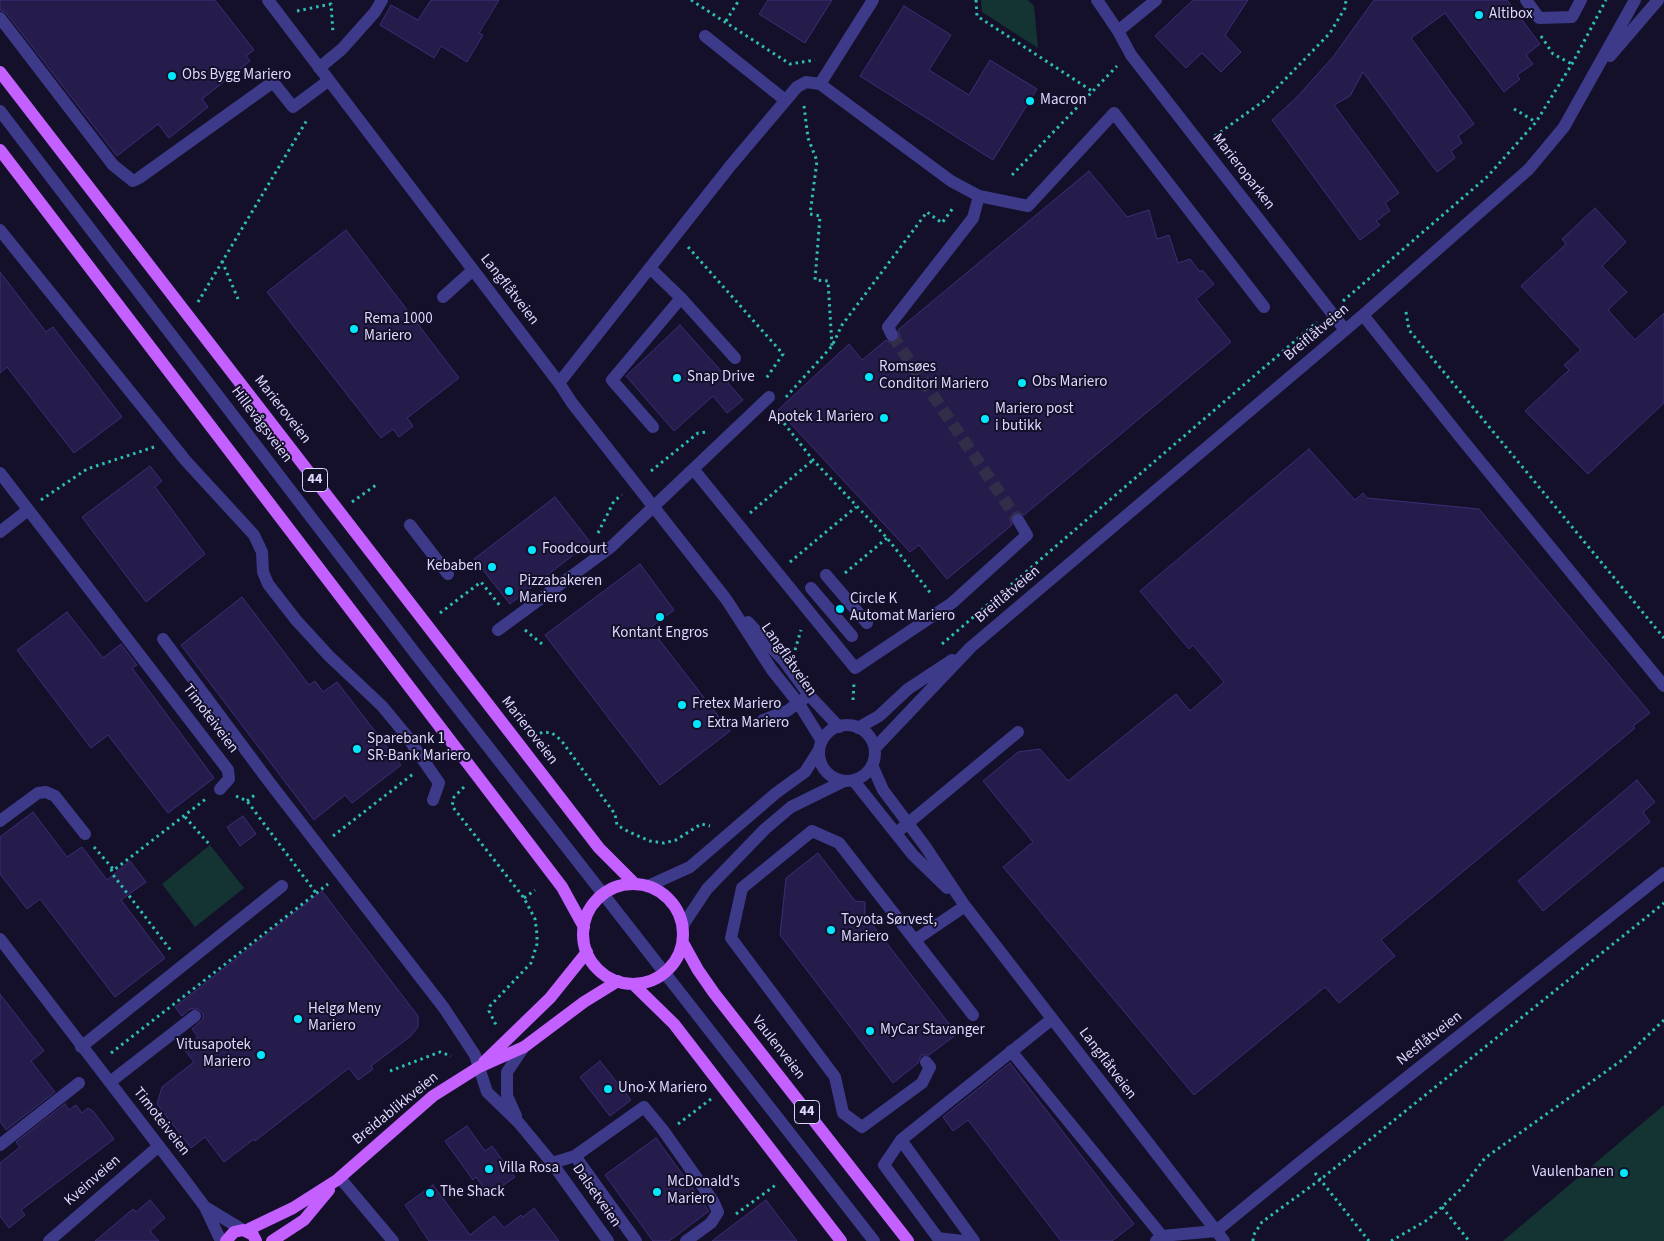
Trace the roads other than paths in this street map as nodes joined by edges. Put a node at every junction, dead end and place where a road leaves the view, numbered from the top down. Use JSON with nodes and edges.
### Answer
{"nodes":[{"id":1,"x":268,"y":0,"type":"edge"},
{"id":2,"x":382,"y":0,"type":"edge"},
{"id":3,"x":873,"y":0,"type":"edge"},
{"id":4,"x":1097,"y":0,"type":"edge"},
{"id":5,"x":1156,"y":0,"type":"edge"},
{"id":6,"x":1526,"y":0,"type":"edge"},
{"id":7,"x":1581,"y":0,"type":"edge"},
{"id":8,"x":1635,"y":0,"type":"edge"},
{"id":9,"x":1658,"y":0,"type":"edge"},
{"id":10,"x":0,"y":18,"type":"edge"},
{"id":11,"x":1118,"y":31,"type":"junction"},
{"id":12,"x":705,"y":36,"type":"dead end"},
{"id":13,"x":319,"y":68,"type":"junction"},
{"id":14,"x":0,"y":72,"type":"edge"},
{"id":15,"x":1592,"y":77,"type":"junction"},
{"id":16,"x":328,"y":81,"type":"junction"},
{"id":17,"x":820,"y":84,"type":"junction"},
{"id":18,"x":785,"y":100,"type":"junction"},
{"id":19,"x":0,"y":111,"type":"edge"},
{"id":20,"x":0,"y":150,"type":"edge"},
{"id":21,"x":979,"y":196,"type":"junction"},
{"id":22,"x":0,"y":230,"type":"edge"},
{"id":23,"x":650,"y":268,"type":"junction"},
{"id":24,"x":473,"y":270,"type":"junction"},
{"id":25,"x":443,"y":296,"type":"dead end"},
{"id":26,"x":681,"y":298,"type":"junction"},
{"id":27,"x":1264,"y":308,"type":"dead end"},
{"id":28,"x":1363,"y":315,"type":"junction"},
{"id":29,"x":1345,"y":330,"type":"junction"},
{"id":30,"x":892,"y":335,"type":"dead end"},
{"id":31,"x":735,"y":358,"type":"dead end"},
{"id":32,"x":560,"y":383,"type":"junction"},
{"id":33,"x":773,"y":401,"type":"road end"},
{"id":34,"x":653,"y":427,"type":"dead end"},
{"id":35,"x":694,"y":470,"type":"junction"},
{"id":36,"x":0,"y":473,"type":"edge"},
{"id":37,"x":655,"y":506,"type":"junction"},
{"id":38,"x":28,"y":510,"type":"junction"},
{"id":39,"x":1018,"y":520,"type":"tunnel mouth"},
{"id":40,"x":410,"y":526,"type":"dead end"},
{"id":41,"x":0,"y":532,"type":"edge"},
{"id":42,"x":448,"y":574,"type":"dead end"},
{"id":43,"x":826,"y":574,"type":"dead end"},
{"id":44,"x":811,"y":588,"type":"dead end"},
{"id":45,"x":726,"y":599,"type":"junction"},
{"id":46,"x":867,"y":623,"type":"dead end"},
{"id":47,"x":498,"y":630,"type":"dead end"},
{"id":48,"x":852,"y":636,"type":"dead end"},
{"id":49,"x":163,"y":638,"type":"dead end"},
{"id":50,"x":971,"y":647,"type":"junction"},
{"id":51,"x":1664,"y":686,"type":"edge"},
{"id":52,"x":809,"y":695,"type":"junction"},
{"id":53,"x":799,"y":704,"type":"junction"},
{"id":54,"x":763,"y":720,"type":"dead end"},
{"id":55,"x":839,"y":726,"type":"junction"},
{"id":56,"x":858,"y":728,"type":"junction"},
{"id":57,"x":1018,"y":732,"type":"dead end"},
{"id":58,"x":820,"y":746,"type":"junction"},
{"id":59,"x":875,"y":748,"type":"junction"},
{"id":60,"x":872,"y":766,"type":"junction"},
{"id":61,"x":849,"y":781,"type":"junction"},
{"id":62,"x":223,"y":786,"type":"road end"},
{"id":63,"x":433,"y":800,"type":"dead end"},
{"id":64,"x":0,"y":821,"type":"edge"},
{"id":65,"x":908,"y":823,"type":"junction"},
{"id":66,"x":895,"y":833,"type":"junction"},
{"id":67,"x":85,"y":834,"type":"road end"},
{"id":68,"x":1664,"y":873,"type":"edge"},
{"id":69,"x":634,"y":884,"type":"junction"},
{"id":70,"x":282,"y":886,"type":"dead end"},
{"id":71,"x":648,"y":886,"type":"junction"},
{"id":72,"x":602,"y":895,"type":"junction"},
{"id":73,"x":965,"y":906,"type":"junction"},
{"id":74,"x":683,"y":925,"type":"junction"},
{"id":75,"x":584,"y":927,"type":"junction"},
{"id":76,"x":0,"y":939,"type":"edge"},
{"id":77,"x":915,"y":940,"type":"junction"},
{"id":78,"x":683,"y":943,"type":"junction"},
{"id":79,"x":587,"y":952,"type":"junction"},
{"id":80,"x":665,"y":973,"type":"junction"},
{"id":81,"x":618,"y":981,"type":"junction"},
{"id":82,"x":634,"y":984,"type":"junction"},
{"id":83,"x":973,"y":1015,"type":"dead end"},
{"id":84,"x":195,"y":1016,"type":"dead end"},
{"id":85,"x":1052,"y":1019,"type":"junction"},
{"id":86,"x":82,"y":1047,"type":"junction"},
{"id":87,"x":524,"y":1048,"type":"junction"},
{"id":88,"x":1010,"y":1052,"type":"junction"},
{"id":89,"x":926,"y":1062,"type":"dead end"},
{"id":90,"x":479,"y":1067,"type":"junction"},
{"id":91,"x":110,"y":1082,"type":"junction"},
{"id":92,"x":78,"y":1083,"type":"dead end"},
{"id":93,"x":519,"y":1123,"type":"junction"},
{"id":94,"x":901,"y":1140,"type":"junction"},
{"id":95,"x":0,"y":1145,"type":"edge"},
{"id":96,"x":159,"y":1146,"type":"junction"},
{"id":97,"x":576,"y":1156,"type":"junction"},
{"id":98,"x":552,"y":1163,"type":"junction"},
{"id":99,"x":339,"y":1179,"type":"junction"},
{"id":100,"x":205,"y":1207,"type":"junction"},
{"id":101,"x":244,"y":1230,"type":"junction"},
{"id":102,"x":1220,"y":1236,"type":"edge"},
{"id":103,"x":1159,"y":1238,"type":"edge"},
{"id":104,"x":49,"y":1241,"type":"edge"},
{"id":105,"x":221,"y":1241,"type":"edge"},
{"id":106,"x":226,"y":1241,"type":"edge"},
{"id":107,"x":256,"y":1241,"type":"edge"},
{"id":108,"x":272,"y":1241,"type":"edge"},
{"id":109,"x":393,"y":1241,"type":"edge"},
{"id":110,"x":608,"y":1241,"type":"edge"},
{"id":111,"x":636,"y":1241,"type":"edge"},
{"id":112,"x":686,"y":1241,"type":"edge"},
{"id":113,"x":841,"y":1241,"type":"edge"},
{"id":114,"x":874,"y":1241,"type":"edge"},
{"id":115,"x":908,"y":1241,"type":"edge"},
{"id":116,"x":962,"y":1241,"type":"edge"},
{"id":117,"x":974,"y":1241,"type":"edge"}],
"edges":[{"from":1,"to":13,"type":"street","name":"Langflåtveien"},
{"from":2,"to":13,"type":"street"},
{"from":3,"to":17,"type":"street"},
{"from":4,"to":11,"type":"street","name":"Marieroparken"},
{"from":5,"to":11,"type":"street"},
{"from":6,"to":7,"type":"street"},
{"from":8,"to":15,"type":"street","name":"Breiflåtveien"},
{"from":9,"to":15,"type":"street"},
{"from":10,"to":16,"type":"street"},
{"from":11,"to":29,"type":"street","name":"Marieroparken"},
{"from":12,"to":18,"type":"street"},
{"from":13,"to":16,"type":"street","name":"Langflåtveien"},
{"from":14,"to":69,"type":"main road","name":"Marieroveien","number":"44"},
{"from":15,"to":28,"type":"street","name":"Breiflåtveien"},
{"from":16,"to":24,"type":"street","name":"Langflåtveien"},
{"from":17,"to":18,"type":"street"},
{"from":17,"to":21,"type":"street"},
{"from":18,"to":23,"type":"street"},
{"from":19,"to":72,"type":"street","name":"Hillevågsveien"},
{"from":20,"to":75,"type":"main road"},
{"from":21,"to":27,"type":"street"},
{"from":21,"to":30,"type":"street"},
{"from":22,"to":63,"type":"street"},
{"from":23,"to":26,"type":"street"},
{"from":23,"to":32,"type":"street"},
{"from":24,"to":25,"type":"street"},
{"from":24,"to":32,"type":"street","name":"Langflåtveien"},
{"from":26,"to":31,"type":"street"},
{"from":26,"to":34,"type":"street"},
{"from":28,"to":29,"type":"street","name":"Breiflåtveien"},
{"from":28,"to":51,"type":"street"},
{"from":29,"to":50,"type":"street","name":"Breiflåtveien"},
{"from":32,"to":37,"type":"street","name":"Langflåtveien"},
{"from":33,"to":35,"type":"street"},
{"from":35,"to":37,"type":"street"},
{"from":35,"to":39,"type":"street"},
{"from":36,"to":38,"type":"street","name":"Timoteiveien"},
{"from":37,"to":45,"type":"street","name":"Langflåtveien"},
{"from":37,"to":47,"type":"street"},
{"from":38,"to":41,"type":"street"},
{"from":38,"to":62,"type":"street","name":"Timoteiveien"},
{"from":40,"to":42,"type":"street"},
{"from":43,"to":46,"type":"street"},
{"from":44,"to":48,"type":"street"},
{"from":45,"to":52,"type":"street","name":"Langflåtveien"},
{"from":45,"to":53,"type":"street","name":"Langflåtveien"},
{"from":49,"to":90,"type":"street","name":"Dalsetveien"},
{"from":50,"to":56,"type":"street","name":"Breiflåtveien"},
{"from":50,"to":59,"type":"street","name":"Breiflåtveien"},
{"from":52,"to":53,"type":"street"},
{"from":52,"to":55,"type":"street","name":"Langflåtveien"},
{"from":53,"to":54,"type":"street"},
{"from":53,"to":58,"type":"street","name":"Langflåtveien"},
{"from":55,"to":56,"type":"street"},
{"from":55,"to":58,"type":"street"},
{"from":56,"to":59,"type":"street"},
{"from":57,"to":65,"type":"street"},
{"from":58,"to":61,"type":"street"},
{"from":58,"to":71,"type":"street"},
{"from":59,"to":60,"type":"street"},
{"from":60,"to":61,"type":"street"},
{"from":60,"to":65,"type":"street","name":"Langflåtveien"},
{"from":61,"to":66,"type":"street","name":"Langflåtveien"},
{"from":61,"to":74,"type":"street"},
{"from":64,"to":67,"type":"street"},
{"from":65,"to":66,"type":"street"},
{"from":65,"to":73,"type":"street","name":"Langflåtveien"},
{"from":66,"to":73,"type":"street","name":"Langflåtveien"},
{"from":68,"to":102,"type":"street","name":"Nesflåtveien"},
{"from":69,"to":71,"type":"main road","number":"44"},
{"from":69,"to":72,"type":"main road","number":"44"},
{"from":70,"to":86,"type":"street"},
{"from":71,"to":74,"type":"main road","number":"44"},
{"from":72,"to":75,"type":"main road"},
{"from":72,"to":80,"type":"street","name":"Hillevågsveien"},
{"from":73,"to":77,"type":"street"},
{"from":73,"to":85,"type":"street","name":"Langflåtveien"},
{"from":74,"to":78,"type":"main road","number":"44"},
{"from":75,"to":79,"type":"main road"},
{"from":76,"to":86,"type":"street","name":"Timoteiveien"},
{"from":77,"to":83,"type":"street"},
{"from":77,"to":89,"type":"street"},
{"from":78,"to":80,"type":"main road","number":"44"},
{"from":78,"to":115,"type":"main road","name":"Vaulenveien","number":"44"},
{"from":79,"to":81,"type":"main road"},
{"from":79,"to":90,"type":"main road","name":"Breidablikkveien"},
{"from":80,"to":82,"type":"main road"},
{"from":80,"to":114,"type":"street","name":"Hillevågsveien"},
{"from":81,"to":82,"type":"main road"},
{"from":81,"to":87,"type":"main road","name":"Breidablikkveien"},
{"from":82,"to":113,"type":"main road"},
{"from":84,"to":91,"type":"street"},
{"from":85,"to":88,"type":"street"},
{"from":85,"to":102,"type":"street","name":"Langflåtveien"},
{"from":86,"to":91,"type":"street","name":"Timoteiveien"},
{"from":87,"to":90,"type":"main road","name":"Breidablikkveien"},
{"from":87,"to":93,"type":"street","name":"Dalsetveien"},
{"from":88,"to":94,"type":"street"},
{"from":88,"to":103,"type":"street"},
{"from":90,"to":93,"type":"street","name":"Dalsetveien"},
{"from":90,"to":99,"type":"main road","name":"Breidablikkveien"},
{"from":91,"to":96,"type":"street","name":"Timoteiveien"},
{"from":92,"to":95,"type":"street"},
{"from":93,"to":98,"type":"street","name":"Dalsetveien"},
{"from":94,"to":116,"type":"street"},
{"from":94,"to":117,"type":"street"},
{"from":96,"to":100,"type":"street","name":"Timoteiveien"},
{"from":96,"to":104,"type":"street","name":"Kveinveien"},
{"from":97,"to":98,"type":"street"},
{"from":97,"to":111,"type":"street"},
{"from":97,"to":112,"type":"street"},
{"from":98,"to":110,"type":"street","name":"Dalsetveien"},
{"from":99,"to":101,"type":"main road","name":"Breidablikkveien"},
{"from":99,"to":108,"type":"main road","name":"Breidablikkveien"},
{"from":99,"to":109,"type":"street"},
{"from":100,"to":101,"type":"street","name":"Timoteiveien"},
{"from":100,"to":105,"type":"street","name":"Timoteiveien"},
{"from":101,"to":106,"type":"main road","name":"Breidablikkveien"},
{"from":101,"to":107,"type":"main road"},
{"from":102,"to":103,"type":"street"}]}
